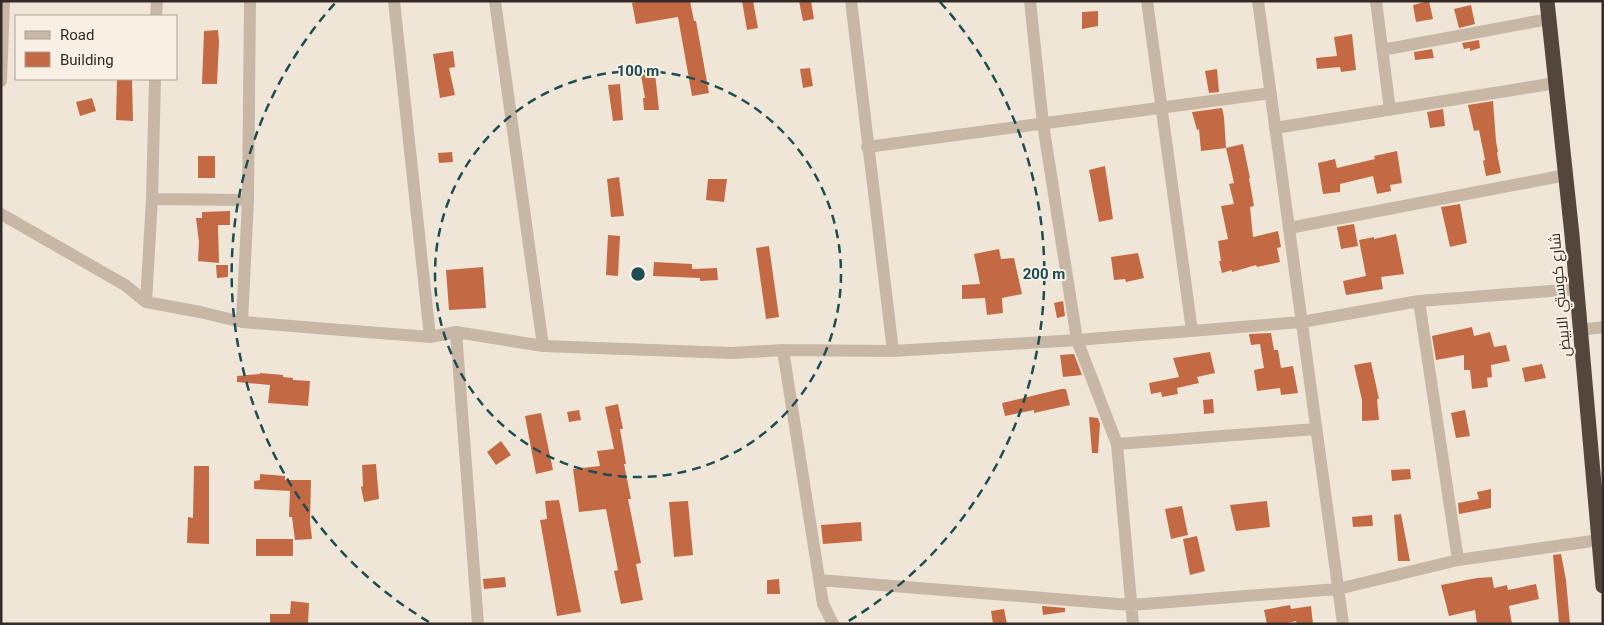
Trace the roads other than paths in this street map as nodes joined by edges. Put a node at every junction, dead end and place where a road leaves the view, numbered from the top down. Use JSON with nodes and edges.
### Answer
{"nodes":[{"id":1,"x":4,"y":1,"type":"edge"},
{"id":2,"x":156,"y":1,"type":"edge"},
{"id":3,"x":250,"y":1,"type":"edge"},
{"id":4,"x":394,"y":1,"type":"edge"},
{"id":5,"x":495,"y":1,"type":"edge"},
{"id":6,"x":851,"y":1,"type":"edge"},
{"id":7,"x":1030,"y":1,"type":"edge"},
{"id":8,"x":1146,"y":1,"type":"edge"},
{"id":9,"x":1258,"y":1,"type":"edge"},
{"id":10,"x":1376,"y":1,"type":"edge"},
{"id":11,"x":1547,"y":1,"type":"edge"},
{"id":12,"x":156,"y":15,"type":"edge"},
{"id":13,"x":1549,"y":19,"type":"junction"},
{"id":14,"x":1382,"y":50,"type":"junction"},
{"id":15,"x":155,"y":80,"type":"edge"},
{"id":16,"x":1,"y":81,"type":"edge"},
{"id":17,"x":1556,"y":84,"type":"junction"},
{"id":18,"x":1271,"y":93,"type":"junction"},
{"id":19,"x":1161,"y":108,"type":"junction"},
{"id":20,"x":1390,"y":110,"type":"junction"},
{"id":21,"x":1043,"y":124,"type":"junction"},
{"id":22,"x":1276,"y":128,"type":"junction"},
{"id":23,"x":868,"y":148,"type":"junction"},
{"id":24,"x":1566,"y":175,"type":"junction"},
{"id":25,"x":152,"y":199,"type":"junction"},
{"id":26,"x":248,"y":200,"type":"junction"},
{"id":27,"x":1,"y":214,"type":"edge"},
{"id":28,"x":1289,"y":228,"type":"junction"},
{"id":29,"x":1577,"y":289,"type":"junction"},
{"id":30,"x":1419,"y":301,"type":"junction"},
{"id":31,"x":146,"y":302,"type":"junction"},
{"id":32,"x":242,"y":322,"type":"junction"},
{"id":33,"x":1302,"y":322,"type":"junction"},
{"id":34,"x":1603,"y":327,"type":"edge"},
{"id":35,"x":1581,"y":330,"type":"junction"},
{"id":36,"x":1192,"y":331,"type":"junction"},
{"id":37,"x":456,"y":332,"type":"junction"},
{"id":38,"x":430,"y":337,"type":"junction"},
{"id":39,"x":1077,"y":340,"type":"junction"},
{"id":40,"x":543,"y":346,"type":"junction"},
{"id":41,"x":783,"y":350,"type":"junction"},
{"id":42,"x":893,"y":351,"type":"junction"},
{"id":43,"x":1316,"y":429,"type":"junction"},
{"id":44,"x":1117,"y":444,"type":"junction"},
{"id":45,"x":1599,"y":540,"type":"junction"},
{"id":46,"x":1458,"y":560,"type":"junction"},
{"id":47,"x":819,"y":580,"type":"junction"},
{"id":48,"x":1603,"y":586,"type":"edge"},
{"id":49,"x":1338,"y":589,"type":"junction"},
{"id":50,"x":1131,"y":605,"type":"junction"},
{"id":51,"x":478,"y":624,"type":"edge"},
{"id":52,"x":833,"y":624,"type":"edge"},
{"id":53,"x":1133,"y":624,"type":"edge"},
{"id":54,"x":1343,"y":624,"type":"edge"}],
"edges":[{"from":1,"to":16,"type":"street"},
{"from":2,"to":12,"type":"street"},
{"from":3,"to":26,"type":"street"},
{"from":4,"to":38,"type":"street"},
{"from":5,"to":40,"type":"street"},
{"from":6,"to":23,"type":"street"},
{"from":7,"to":21,"type":"street"},
{"from":8,"to":19,"type":"street"},
{"from":9,"to":18,"type":"street"},
{"from":10,"to":14,"type":"street"},
{"from":11,"to":13,"type":"highway","name":"شارع كوستي الابيض"},
{"from":13,"to":14,"type":"street"},
{"from":13,"to":17,"type":"highway","name":"شارع كوستي الابيض"},
{"from":14,"to":20,"type":"street"},
{"from":15,"to":25,"type":"street"},
{"from":17,"to":20,"type":"street"},
{"from":17,"to":24,"type":"highway","name":"شارع كوستي الابيض"},
{"from":18,"to":19,"type":"street"},
{"from":18,"to":22,"type":"street"},
{"from":19,"to":21,"type":"street"},
{"from":19,"to":36,"type":"street"},
{"from":20,"to":22,"type":"street"},
{"from":21,"to":23,"type":"street"},
{"from":21,"to":39,"type":"street"},
{"from":22,"to":28,"type":"street"},
{"from":23,"to":42,"type":"street"},
{"from":24,"to":28,"type":"street"},
{"from":24,"to":29,"type":"highway","name":"شارع كوستي الابيض"},
{"from":25,"to":26,"type":"street"},
{"from":25,"to":31,"type":"street"},
{"from":26,"to":32,"type":"street"},
{"from":27,"to":31,"type":"street"},
{"from":28,"to":33,"type":"street"},
{"from":29,"to":30,"type":"street"},
{"from":29,"to":35,"type":"highway","name":"شارع كوستي الابيض"},
{"from":30,"to":33,"type":"street"},
{"from":30,"to":46,"type":"street"},
{"from":31,"to":32,"type":"street"},
{"from":32,"to":38,"type":"street"},
{"from":33,"to":36,"type":"street"},
{"from":33,"to":43,"type":"street"},
{"from":34,"to":35,"type":"street"},
{"from":35,"to":45,"type":"highway","name":"شارع كوستي الابيض"},
{"from":36,"to":39,"type":"street"},
{"from":37,"to":38,"type":"street"},
{"from":37,"to":40,"type":"street"},
{"from":37,"to":51,"type":"street"},
{"from":39,"to":42,"type":"street"},
{"from":39,"to":44,"type":"street"},
{"from":40,"to":41,"type":"street"},
{"from":41,"to":42,"type":"street"},
{"from":41,"to":47,"type":"street"},
{"from":43,"to":44,"type":"street"},
{"from":43,"to":49,"type":"street"},
{"from":44,"to":50,"type":"street"},
{"from":45,"to":46,"type":"street"},
{"from":45,"to":48,"type":"highway","name":"شارع كوستي الابيض"},
{"from":46,"to":49,"type":"street"},
{"from":47,"to":50,"type":"street"},
{"from":47,"to":52,"type":"street"},
{"from":49,"to":50,"type":"street"},
{"from":49,"to":54,"type":"street"},
{"from":50,"to":53,"type":"street"}]}
